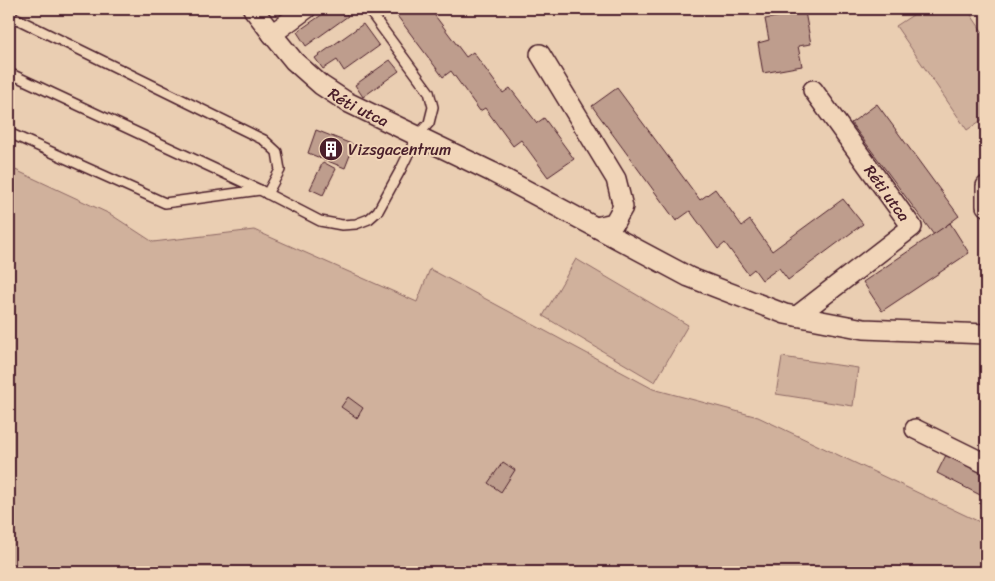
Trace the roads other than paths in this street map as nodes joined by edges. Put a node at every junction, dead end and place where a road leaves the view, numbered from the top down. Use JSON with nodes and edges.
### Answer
{"nodes":[{"id":1,"x":253,"y":9,"type":"edge"},
{"id":2,"x":306,"y":9,"type":"edge"},
{"id":3,"x":368,"y":9,"type":"edge"},
{"id":4,"x":9,"y":15,"type":"edge"},
{"id":5,"x":272,"y":34,"type":"junction"},
{"id":6,"x":540,"y":54,"type":"dead end"},
{"id":7,"x":9,"y":73,"type":"edge"},
{"id":8,"x":812,"y":90,"type":"dead end"},
{"id":9,"x":9,"y":133,"type":"edge"},
{"id":10,"x":417,"y":136,"type":"junction"},
{"id":11,"x":986,"y":186,"type":"edge"},
{"id":12,"x":264,"y":192,"type":"junction"},
{"id":13,"x":986,"y":206,"type":"edge"},
{"id":14,"x":596,"y":227,"type":"junction"},
{"id":15,"x":797,"y":316,"type":"junction"},
{"id":16,"x":986,"y":334,"type":"edge"},
{"id":17,"x":915,"y":429,"type":"dead end"},
{"id":18,"x":986,"y":464,"type":"edge"}],
"edges":[{"from":1,"to":5,"type":"street","name":"Réti utca"},
{"from":2,"to":5,"type":"street"},
{"from":3,"to":10,"type":"lane"},
{"from":4,"to":12,"type":"lane"},
{"from":5,"to":10,"type":"street","name":"Réti utca"},
{"from":6,"to":14,"type":"street"},
{"from":7,"to":12,"type":"lane"},
{"from":8,"to":15,"type":"street","name":"Réti utca"},
{"from":9,"to":12,"type":"lane"},
{"from":10,"to":12,"type":"lane"},
{"from":10,"to":14,"type":"street","name":"Réti utca"},
{"from":11,"to":13,"type":"street"},
{"from":14,"to":15,"type":"street","name":"Réti utca"},
{"from":15,"to":16,"type":"street","name":"Réti utca"},
{"from":17,"to":18,"type":"street"}]}
